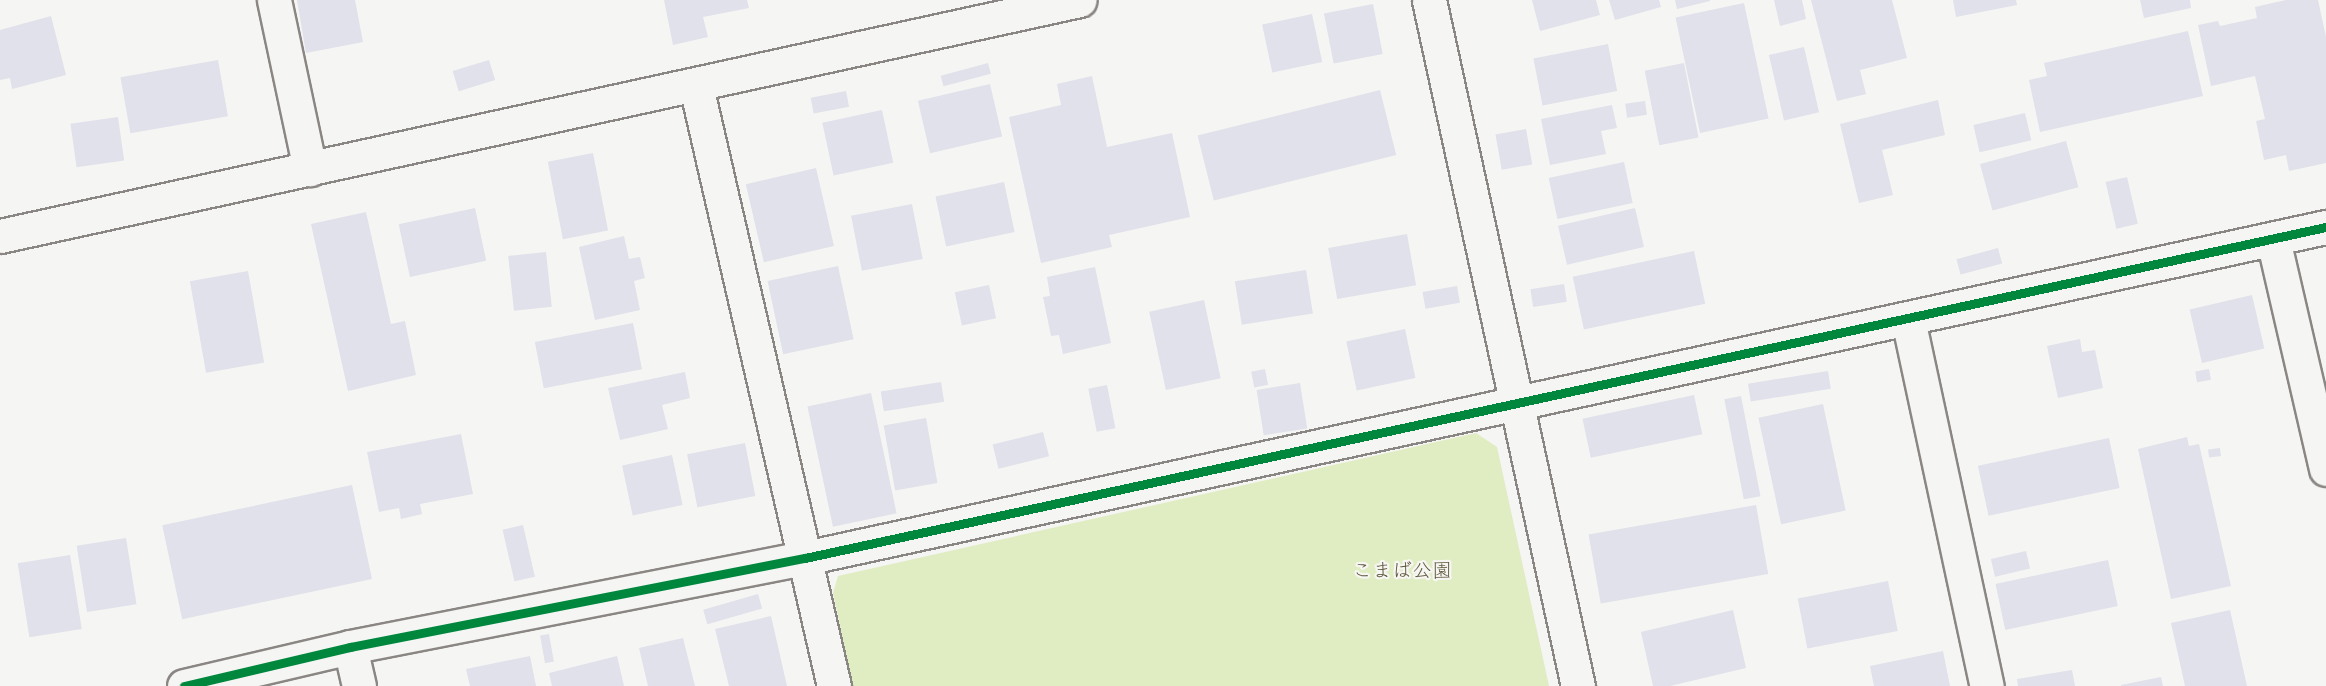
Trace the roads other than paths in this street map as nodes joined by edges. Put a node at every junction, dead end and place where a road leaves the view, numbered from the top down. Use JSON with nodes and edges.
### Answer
{"nodes":[{"id":1,"x":273,"y":0,"type":"edge"},
{"id":2,"x":1080,"y":0,"type":"edge"},
{"id":3,"x":1429,"y":0,"type":"edge"},
{"id":4,"x":696,"y":86,"type":"junction"},
{"id":5,"x":310,"y":169,"type":"junction"},
{"id":6,"x":2326,"y":227,"type":"edge"},
{"id":7,"x":0,"y":236,"type":"edge"},
{"id":8,"x":2273,"y":239,"type":"junction"},
{"id":9,"x":1908,"y":319,"type":"junction"},
{"id":10,"x":1519,"y":404,"type":"junction"},
{"id":11,"x":2326,"y":469,"type":"edge"},
{"id":12,"x":805,"y":558,"type":"junction"},
{"id":13,"x":350,"y":647,"type":"junction"},
{"id":14,"x":184,"y":686,"type":"edge"},
{"id":15,"x":359,"y":686,"type":"edge"},
{"id":16,"x":834,"y":686,"type":"edge"},
{"id":17,"x":1578,"y":686,"type":"edge"},
{"id":18,"x":1987,"y":686,"type":"edge"}],
"edges":[{"from":1,"to":5,"type":"street"},
{"from":2,"to":4,"type":"street"},
{"from":3,"to":10,"type":"street"},
{"from":4,"to":5,"type":"street"},
{"from":4,"to":12,"type":"street"},
{"from":5,"to":7,"type":"street"},
{"from":6,"to":8,"type":"street"},
{"from":8,"to":9,"type":"street"},
{"from":8,"to":11,"type":"street"},
{"from":9,"to":10,"type":"street"},
{"from":9,"to":18,"type":"street"},
{"from":10,"to":12,"type":"street"},
{"from":10,"to":17,"type":"street"},
{"from":12,"to":13,"type":"street"},
{"from":12,"to":16,"type":"street"},
{"from":13,"to":14,"type":"street"},
{"from":13,"to":15,"type":"street"}]}
